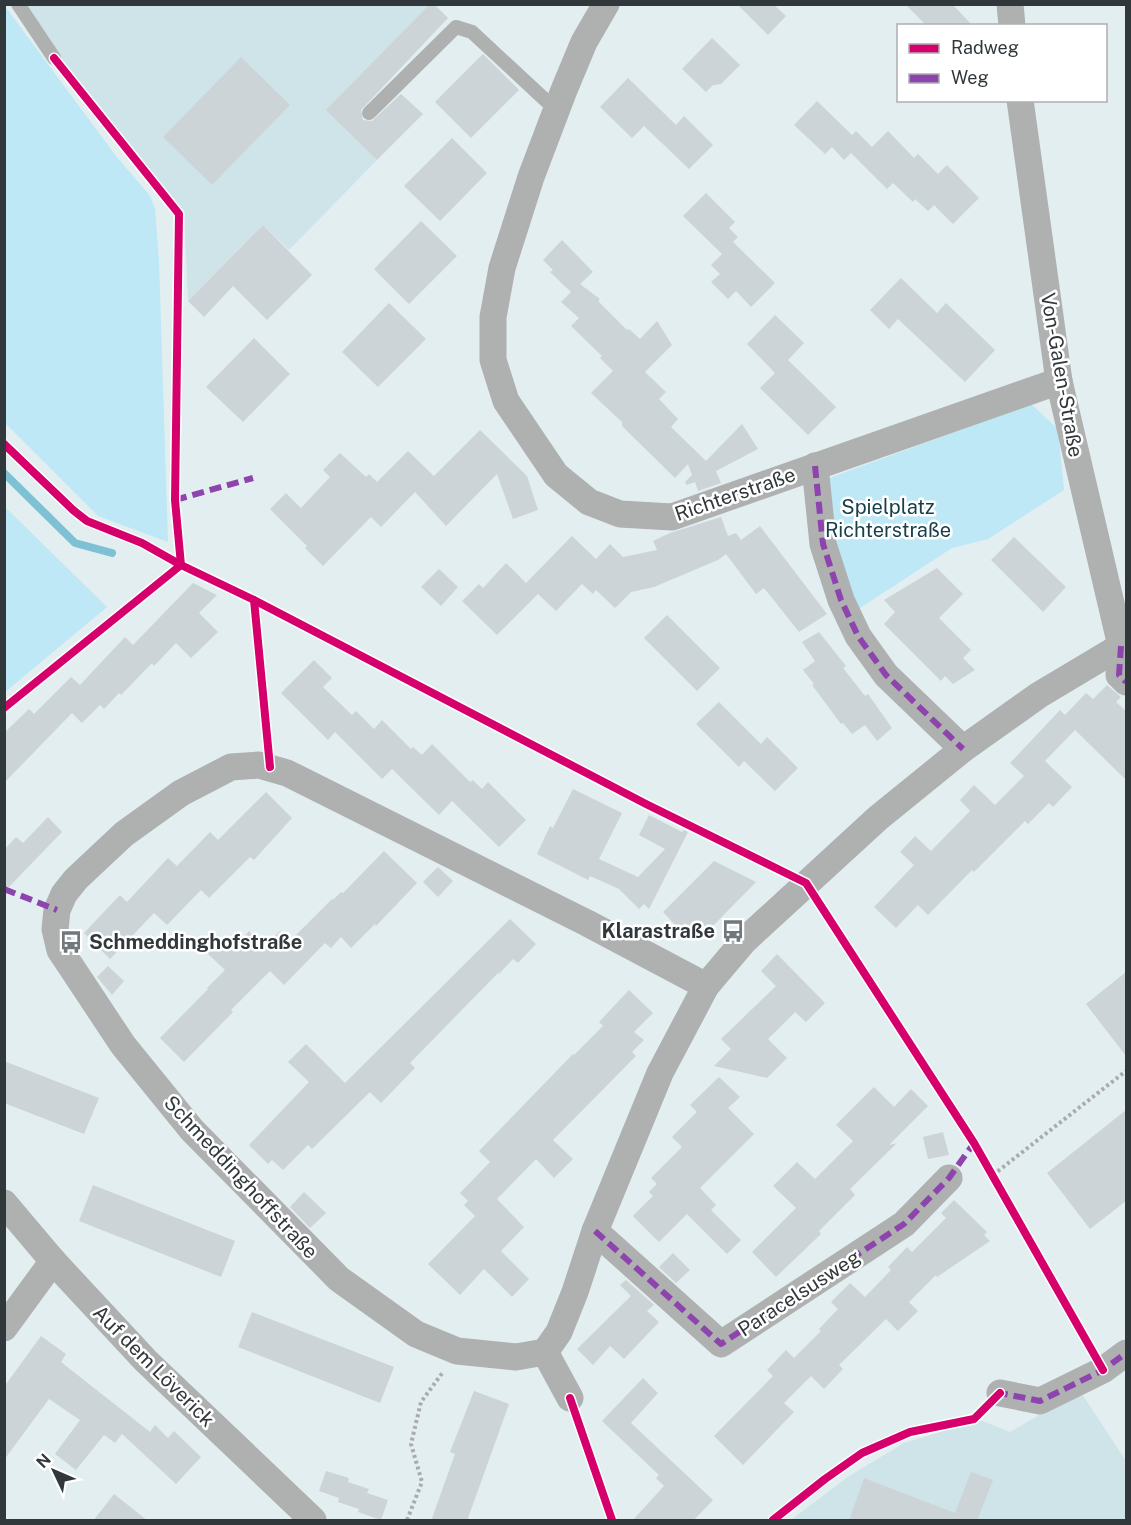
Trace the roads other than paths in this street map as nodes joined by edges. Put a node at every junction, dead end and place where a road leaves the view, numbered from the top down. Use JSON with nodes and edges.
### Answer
{"nodes":[{"id":1,"x":18,"y":4,"type":"edge"},
{"id":2,"x":606,"y":4,"type":"edge"},
{"id":3,"x":1010,"y":4,"type":"edge"},
{"id":4,"x":1012,"y":24,"type":"edge"},
{"id":5,"x":54,"y":58,"type":"dead end"},
{"id":6,"x":1020,"y":102,"type":"edge"},
{"id":7,"x":555,"y":109,"type":"junction"},
{"id":8,"x":369,"y":113,"type":"dead end"},
{"id":9,"x":1059,"y":381,"type":"junction"},
{"id":10,"x":815,"y":466,"type":"junction"},
{"id":11,"x":1124,"y":646,"type":"edge"},
{"id":12,"x":1126,"y":682,"type":"edge"},
{"id":13,"x":963,"y":749,"type":"junction"},
{"id":14,"x":706,"y":986,"type":"junction"},
{"id":15,"x":949,"y":1178,"type":"dead end"},
{"id":16,"x":4,"y":1203,"type":"edge"},
{"id":17,"x":595,"y":1231,"type":"junction"},
{"id":18,"x":53,"y":1261,"type":"junction"},
{"id":19,"x":4,"y":1328,"type":"edge"},
{"id":20,"x":544,"y":1352,"type":"junction"},
{"id":21,"x":1126,"y":1353,"type":"edge"},
{"id":22,"x":1000,"y":1393,"type":"dead end"},
{"id":23,"x":570,"y":1398,"type":"dead end"},
{"id":24,"x":314,"y":1521,"type":"edge"}],
"edges":[{"from":1,"to":5,"type":"lane"},
{"from":2,"to":7,"type":"street","name":"Richterstraße"},
{"from":3,"to":4,"type":"street"},
{"from":6,"to":9,"type":"street","name":"Von-Galen-Straße"},
{"from":7,"to":8,"type":"lane"},
{"from":7,"to":10,"type":"street","name":"Richterstraße"},
{"from":9,"to":10,"type":"street","name":"Richterstraße"},
{"from":9,"to":11,"type":"street","name":"Von-Galen-Straße"},
{"from":10,"to":13,"type":"street"},
{"from":11,"to":12,"type":"street","name":"Von-Galen-Straße"},
{"from":11,"to":13,"type":"street"},
{"from":13,"to":14,"type":"street"},
{"from":14,"to":17,"type":"street"},
{"from":14,"to":20,"type":"street","name":"Schmeddinghoffstraße"},
{"from":15,"to":17,"type":"street","name":"Paracelsusweg"},
{"from":16,"to":18,"type":"street","name":"Auf dem Löverick"},
{"from":17,"to":20,"type":"street"},
{"from":18,"to":19,"type":"street"},
{"from":18,"to":24,"type":"street","name":"Auf dem Löverick"},
{"from":20,"to":23,"type":"street"},
{"from":21,"to":22,"type":"street"}]}
